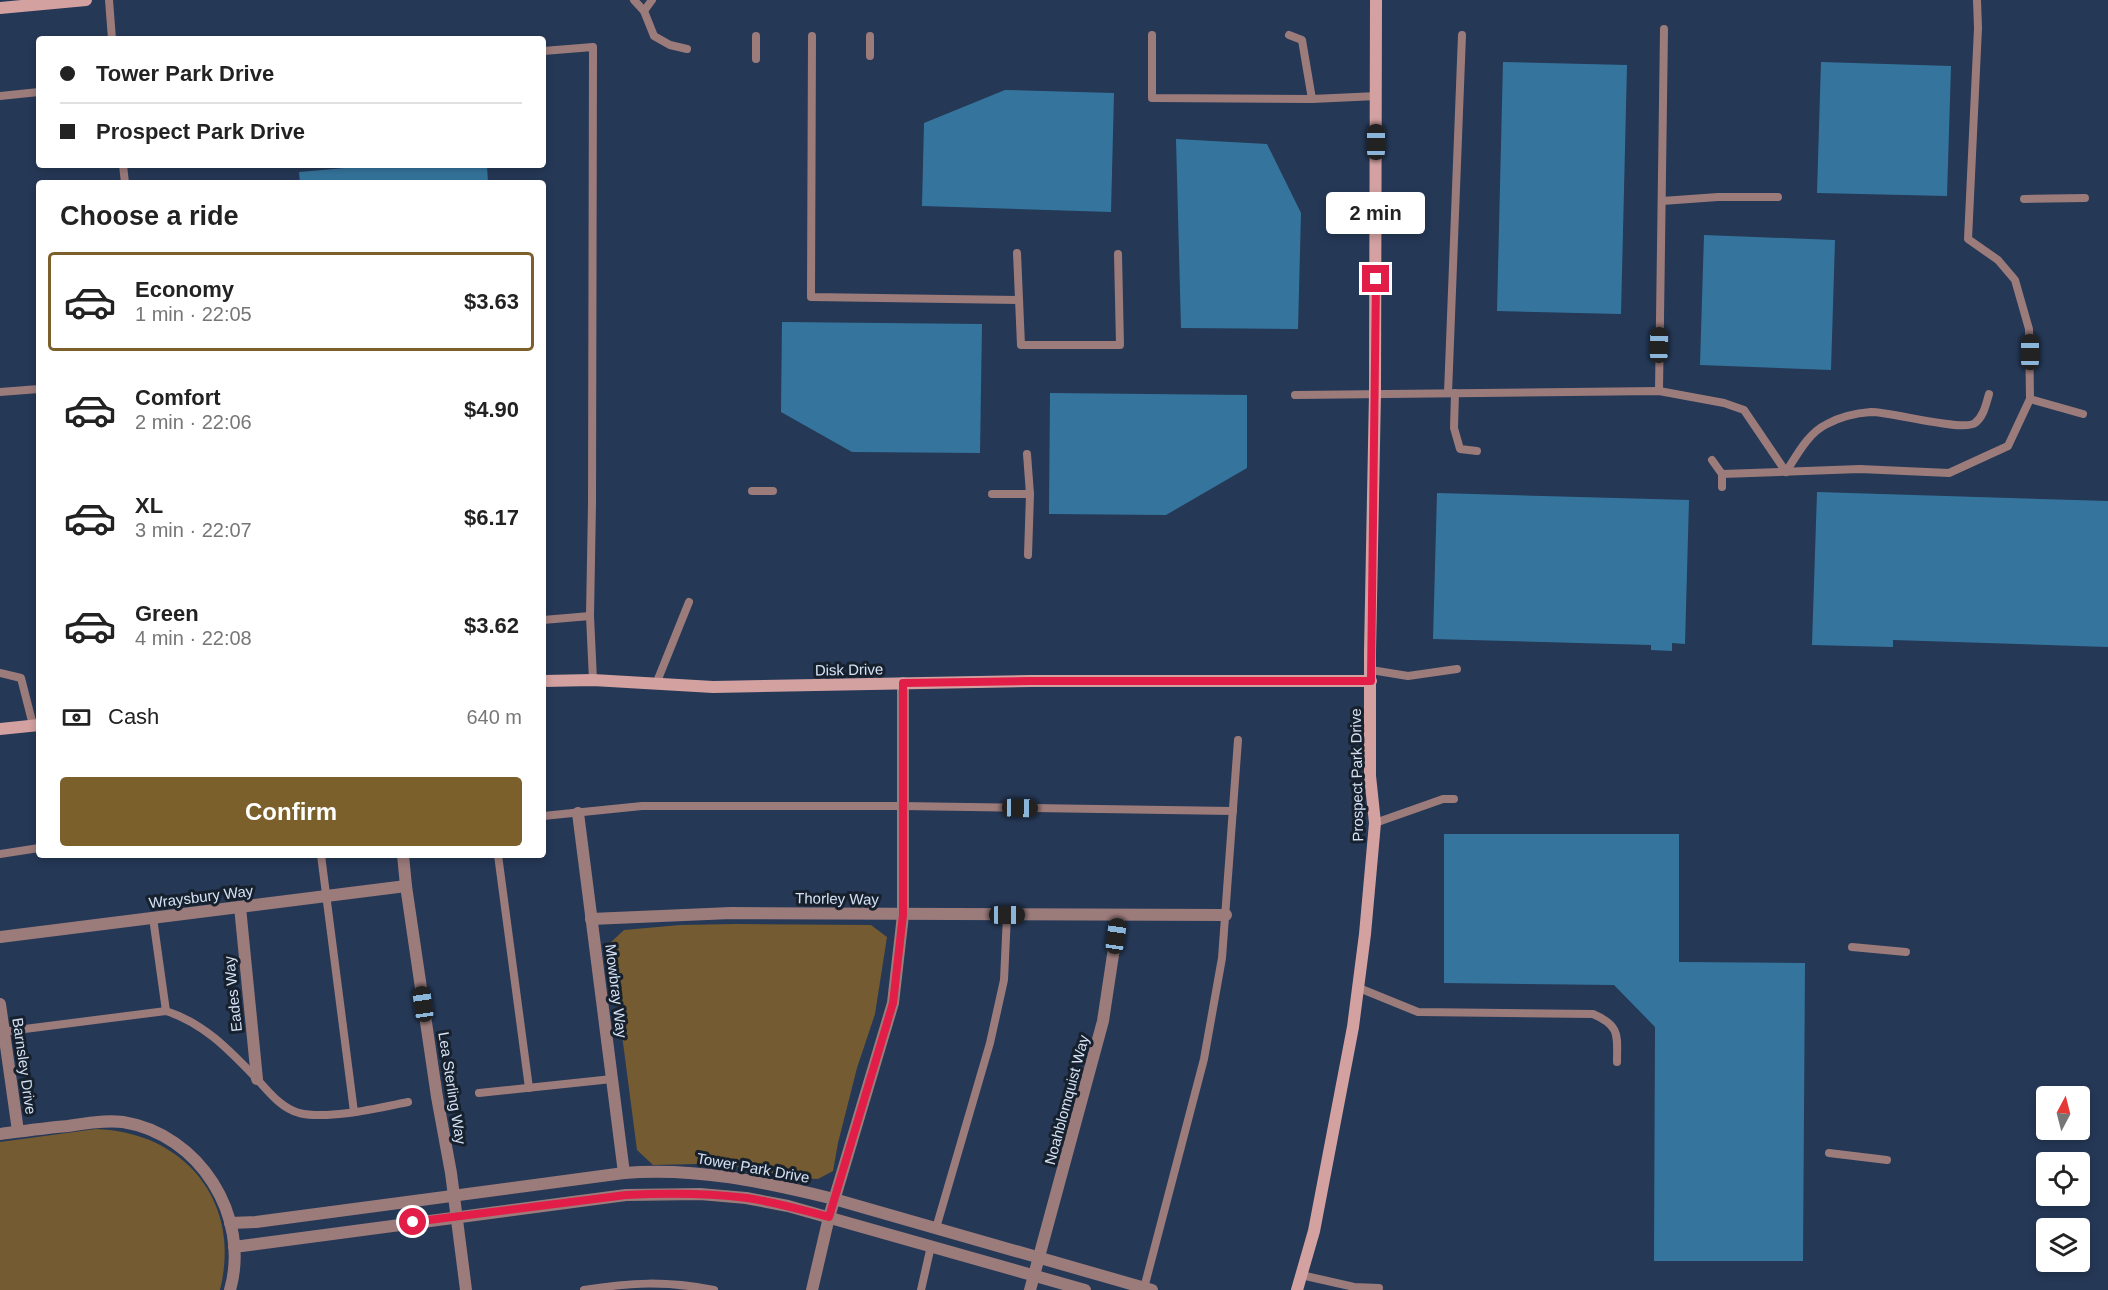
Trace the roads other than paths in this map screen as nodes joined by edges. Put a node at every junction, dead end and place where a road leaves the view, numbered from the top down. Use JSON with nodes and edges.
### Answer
{"nodes":[{"id":1,"x":86,"y":0,"type":"edge"},
{"id":2,"x":109,"y":0,"type":"edge"},
{"id":3,"x":634,"y":0,"type":"edge"},
{"id":4,"x":652,"y":0,"type":"edge"},
{"id":5,"x":1376,"y":0,"type":"edge"},
{"id":6,"x":1977,"y":0,"type":"edge"},
{"id":7,"x":0,"y":8,"type":"edge"},
{"id":8,"x":644,"y":11,"type":"junction"},
{"id":9,"x":1664,"y":28,"type":"dead end"},
{"id":10,"x":1152,"y":35,"type":"dead end"},
{"id":11,"x":1289,"y":35,"type":"dead end"},
{"id":12,"x":1462,"y":35,"type":"dead end"},
{"id":13,"x":112,"y":36,"type":"edge"},
{"id":14,"x":756,"y":36,"type":"dead end"},
{"id":15,"x":812,"y":36,"type":"dead end"},
{"id":16,"x":870,"y":36,"type":"dead end"},
{"id":17,"x":687,"y":49,"type":"dead end"},
{"id":18,"x":546,"y":51,"type":"edge"},
{"id":19,"x":870,"y":56,"type":"dead end"},
{"id":20,"x":756,"y":59,"type":"dead end"},
{"id":21,"x":36,"y":92,"type":"edge"},
{"id":22,"x":0,"y":96,"type":"edge"},
{"id":23,"x":1377,"y":96,"type":"junction"},
{"id":24,"x":1312,"y":99,"type":"junction"},
{"id":25,"x":1778,"y":197,"type":"dead end"},
{"id":26,"x":2085,"y":198,"type":"dead end"},
{"id":27,"x":2024,"y":199,"type":"dead end"},
{"id":28,"x":1662,"y":201,"type":"junction"},
{"id":29,"x":1017,"y":253,"type":"dead end"},
{"id":30,"x":1118,"y":254,"type":"dead end"},
{"id":31,"x":1019,"y":300,"type":"junction"},
{"id":32,"x":36,"y":389,"type":"edge"},
{"id":33,"x":1659,"y":391,"type":"junction"},
{"id":34,"x":0,"y":392,"type":"edge"},
{"id":35,"x":1375,"y":393,"type":"junction"},
{"id":36,"x":1451,"y":393,"type":"junction"},
{"id":37,"x":1989,"y":394,"type":"dead end"},
{"id":38,"x":1295,"y":395,"type":"dead end"},
{"id":39,"x":2030,"y":399,"type":"junction"},
{"id":40,"x":2083,"y":414,"type":"dead end"},
{"id":41,"x":1477,"y":451,"type":"dead end"},
{"id":42,"x":1027,"y":454,"type":"dead end"},
{"id":43,"x":1712,"y":460,"type":"dead end"},
{"id":44,"x":1786,"y":472,"type":"junction"},
{"id":45,"x":1722,"y":474,"type":"junction"},
{"id":46,"x":1722,"y":487,"type":"dead end"},
{"id":47,"x":752,"y":490,"type":"dead end"},
{"id":48,"x":773,"y":491,"type":"dead end"},
{"id":49,"x":992,"y":494,"type":"dead end"},
{"id":50,"x":1030,"y":494,"type":"junction"},
{"id":51,"x":1028,"y":555,"type":"dead end"},
{"id":52,"x":689,"y":602,"type":"dead end"},
{"id":53,"x":590,"y":616,"type":"junction"},
{"id":54,"x":546,"y":620,"type":"edge"},
{"id":55,"x":1457,"y":669,"type":"dead end"},
{"id":56,"x":0,"y":673,"type":"edge"},
{"id":57,"x":1371,"y":675,"type":"junction"},
{"id":58,"x":593,"y":680,"type":"junction"},
{"id":59,"x":546,"y":681,"type":"edge"},
{"id":60,"x":903,"y":683,"type":"junction"},
{"id":61,"x":656,"y":684,"type":"junction"},
{"id":62,"x":36,"y":725,"type":"edge"},
{"id":63,"x":0,"y":729,"type":"edge"},
{"id":64,"x":1238,"y":740,"type":"dead end"},
{"id":65,"x":1454,"y":799,"type":"dead end"},
{"id":66,"x":902,"y":806,"type":"junction"},
{"id":67,"x":1233,"y":811,"type":"junction"},
{"id":68,"x":578,"y":813,"type":"junction"},
{"id":69,"x":546,"y":816,"type":"edge"},
{"id":70,"x":1375,"y":823,"type":"junction"},
{"id":71,"x":36,"y":848,"type":"edge"},
{"id":72,"x":0,"y":854,"type":"edge"},
{"id":73,"x":321,"y":858,"type":"edge"},
{"id":74,"x":403,"y":858,"type":"edge"},
{"id":75,"x":498,"y":858,"type":"edge"},
{"id":76,"x":406,"y":886,"type":"junction"},
{"id":77,"x":327,"y":896,"type":"junction"},
{"id":78,"x":240,"y":907,"type":"junction"},
{"id":79,"x":903,"y":915,"type":"junction"},
{"id":80,"x":1007,"y":915,"type":"junction"},
{"id":81,"x":1119,"y":915,"type":"junction"},
{"id":82,"x":1226,"y":915,"type":"junction"},
{"id":83,"x":153,"y":918,"type":"junction"},
{"id":84,"x":591,"y":919,"type":"junction"},
{"id":85,"x":0,"y":937,"type":"edge"},
{"id":86,"x":1852,"y":947,"type":"dead end"},
{"id":87,"x":1906,"y":952,"type":"dead end"},
{"id":88,"x":1359,"y":988,"type":"junction"},
{"id":89,"x":0,"y":1004,"type":"edge"},
{"id":90,"x":166,"y":1011,"type":"junction"},
{"id":91,"x":2,"y":1032,"type":"edge"},
{"id":92,"x":1617,"y":1062,"type":"dead end"},
{"id":93,"x":257,"y":1079,"type":"junction"},
{"id":94,"x":612,"y":1079,"type":"junction"},
{"id":95,"x":529,"y":1088,"type":"junction"},
{"id":96,"x":479,"y":1094,"type":"dead end"},
{"id":97,"x":408,"y":1102,"type":"dead end"},
{"id":98,"x":354,"y":1112,"type":"junction"},
{"id":99,"x":18,"y":1131,"type":"junction"},
{"id":100,"x":0,"y":1134,"type":"edge"},
{"id":101,"x":1829,"y":1153,"type":"dead end"},
{"id":102,"x":1887,"y":1160,"type":"dead end"},
{"id":103,"x":624,"y":1173,"type":"junction"},
{"id":104,"x":454,"y":1197,"type":"junction"},
{"id":105,"x":834,"y":1199,"type":"junction"},
{"id":106,"x":457,"y":1216,"type":"junction"},
{"id":107,"x":829,"y":1217,"type":"junction"},
{"id":108,"x":230,"y":1223,"type":"junction"},
{"id":109,"x":936,"y":1228,"type":"junction"},
{"id":110,"x":931,"y":1246,"type":"junction"},
{"id":111,"x":234,"y":1247,"type":"junction"},
{"id":112,"x":1039,"y":1258,"type":"junction"},
{"id":113,"x":1034,"y":1275,"type":"junction"},
{"id":114,"x":1301,"y":1275,"type":"junction"},
{"id":115,"x":1379,"y":1288,"type":"dead end"},
{"id":116,"x":1148,"y":1289,"type":"edge"},
{"id":117,"x":230,"y":1290,"type":"edge"},
{"id":118,"x":466,"y":1290,"type":"edge"},
{"id":119,"x":584,"y":1290,"type":"edge"},
{"id":120,"x":714,"y":1290,"type":"edge"},
{"id":121,"x":812,"y":1290,"type":"edge"},
{"id":122,"x":921,"y":1290,"type":"edge"},
{"id":123,"x":1030,"y":1290,"type":"edge"},
{"id":124,"x":1084,"y":1290,"type":"edge"},
{"id":125,"x":1297,"y":1290,"type":"edge"}],
"edges":[{"from":1,"to":7,"type":"street"},
{"from":2,"to":13,"type":"lane"},
{"from":3,"to":8,"type":"lane"},
{"from":4,"to":8,"type":"lane"},
{"from":5,"to":23,"type":"street","name":"Prospect Park Drive"},
{"from":6,"to":39,"type":"lane"},
{"from":8,"to":17,"type":"lane"},
{"from":9,"to":28,"type":"lane"},
{"from":10,"to":24,"type":"lane"},
{"from":11,"to":24,"type":"lane"},
{"from":12,"to":36,"type":"lane"},
{"from":14,"to":20,"type":"lane"},
{"from":15,"to":31,"type":"lane"},
{"from":16,"to":19,"type":"lane"},
{"from":18,"to":53,"type":"lane"},
{"from":21,"to":22,"type":"lane"},
{"from":23,"to":24,"type":"lane"},
{"from":23,"to":35,"type":"street","name":"Prospect Park Drive"},
{"from":25,"to":28,"type":"lane"},
{"from":26,"to":27,"type":"lane"},
{"from":28,"to":33,"type":"lane"},
{"from":29,"to":31,"type":"lane"},
{"from":30,"to":31,"type":"lane"},
{"from":32,"to":34,"type":"lane"},
{"from":33,"to":36,"type":"lane"},
{"from":33,"to":44,"type":"lane"},
{"from":35,"to":36,"type":"lane"},
{"from":35,"to":38,"type":"lane"},
{"from":35,"to":57,"type":"street","name":"Prospect Park Drive"},
{"from":36,"to":41,"type":"lane"},
{"from":37,"to":44,"type":"lane"},
{"from":39,"to":40,"type":"lane"},
{"from":39,"to":44,"type":"lane"},
{"from":42,"to":50,"type":"lane"},
{"from":43,"to":45,"type":"lane"},
{"from":44,"to":45,"type":"lane"},
{"from":45,"to":46,"type":"lane"},
{"from":47,"to":48,"type":"lane"},
{"from":49,"to":50,"type":"lane"},
{"from":50,"to":51,"type":"lane"},
{"from":52,"to":61,"type":"lane"},
{"from":53,"to":54,"type":"lane"},
{"from":53,"to":58,"type":"lane"},
{"from":55,"to":57,"type":"lane"},
{"from":56,"to":62,"type":"lane"},
{"from":57,"to":60,"type":"street","name":"Disk Drive"},
{"from":57,"to":70,"type":"street","name":"Prospect Park Drive"},
{"from":58,"to":59,"type":"street","name":"Disk Drive"},
{"from":58,"to":61,"type":"street","name":"Disk Drive"},
{"from":60,"to":61,"type":"street","name":"Disk Drive"},
{"from":60,"to":66,"type":"street"},
{"from":62,"to":63,"type":"street"},
{"from":64,"to":67,"type":"lane"},
{"from":65,"to":70,"type":"lane"},
{"from":66,"to":67,"type":"lane"},
{"from":66,"to":68,"type":"lane"},
{"from":66,"to":79,"type":"street"},
{"from":67,"to":82,"type":"lane"},
{"from":68,"to":69,"type":"lane"},
{"from":68,"to":84,"type":"street","name":"Mowbray Way"},
{"from":70,"to":88,"type":"street","name":"Prospect Park Drive"},
{"from":71,"to":72,"type":"lane"},
{"from":73,"to":77,"type":"lane"},
{"from":74,"to":76,"type":"street","name":"Lea Sterling Way"},
{"from":75,"to":95,"type":"lane"},
{"from":76,"to":77,"type":"street","name":"Wraysbury Way"},
{"from":76,"to":104,"type":"street","name":"Lea Sterling Way"},
{"from":77,"to":78,"type":"street","name":"Wraysbury Way"},
{"from":77,"to":98,"type":"lane"},
{"from":78,"to":83,"type":"street","name":"Wraysbury Way"},
{"from":78,"to":93,"type":"street","name":"Eades Way"},
{"from":79,"to":80,"type":"street","name":"Thorley Way"},
{"from":79,"to":84,"type":"street","name":"Thorley Way"},
{"from":79,"to":105,"type":"street"},
{"from":80,"to":81,"type":"street","name":"Thorley Way"},
{"from":80,"to":109,"type":"lane"},
{"from":81,"to":82,"type":"street","name":"Thorley Way"},
{"from":81,"to":112,"type":"street","name":"Noahblomquist Way"},
{"from":82,"to":116,"type":"lane"},
{"from":83,"to":85,"type":"street","name":"Wraysbury Way"},
{"from":83,"to":90,"type":"lane"},
{"from":84,"to":94,"type":"street","name":"Mowbray Way"},
{"from":86,"to":87,"type":"lane"},
{"from":88,"to":92,"type":"lane"},
{"from":88,"to":114,"type":"street","name":"Prospect Park Drive"},
{"from":89,"to":91,"type":"street","name":"Barnsley Drive"},
{"from":90,"to":91,"type":"lane"},
{"from":90,"to":93,"type":"lane"},
{"from":91,"to":99,"type":"street","name":"Barnsley Drive"},
{"from":93,"to":98,"type":"lane"},
{"from":94,"to":95,"type":"lane"},
{"from":94,"to":103,"type":"street","name":"Mowbray Way"},
{"from":95,"to":96,"type":"lane"},
{"from":97,"to":98,"type":"lane"},
{"from":99,"to":100,"type":"street"},
{"from":99,"to":108,"type":"street"},
{"from":101,"to":102,"type":"lane"},
{"from":103,"to":104,"type":"street","name":"Tower Park Drive"},
{"from":103,"to":105,"type":"street","name":"Tower Park Drive"},
{"from":104,"to":106,"type":"street","name":"Lea Sterling Way"},
{"from":104,"to":108,"type":"street","name":"Tower Park Drive"},
{"from":105,"to":107,"type":"street"},
{"from":105,"to":109,"type":"street","name":"Tower Park Drive"},
{"from":106,"to":107,"type":"street","name":"Tower Park Drive"},
{"from":106,"to":111,"type":"street","name":"Tower Park Drive"},
{"from":106,"to":118,"type":"street","name":"Lea Sterling Way"},
{"from":107,"to":110,"type":"street","name":"Tower Park Drive"},
{"from":107,"to":121,"type":"street"},
{"from":108,"to":111,"type":"street"},
{"from":109,"to":112,"type":"street","name":"Tower Park Drive"},
{"from":110,"to":113,"type":"street","name":"Tower Park Drive"},
{"from":110,"to":122,"type":"lane"},
{"from":111,"to":117,"type":"street"},
{"from":112,"to":113,"type":"street","name":"Noahblomquist Way"},
{"from":112,"to":116,"type":"street","name":"Tower Park Drive"},
{"from":113,"to":123,"type":"street","name":"Noahblomquist Way"},
{"from":113,"to":124,"type":"street","name":"Tower Park Drive"},
{"from":114,"to":115,"type":"lane"},
{"from":114,"to":125,"type":"street","name":"Prospect Park Drive"},
{"from":119,"to":120,"type":"lane"}]}
